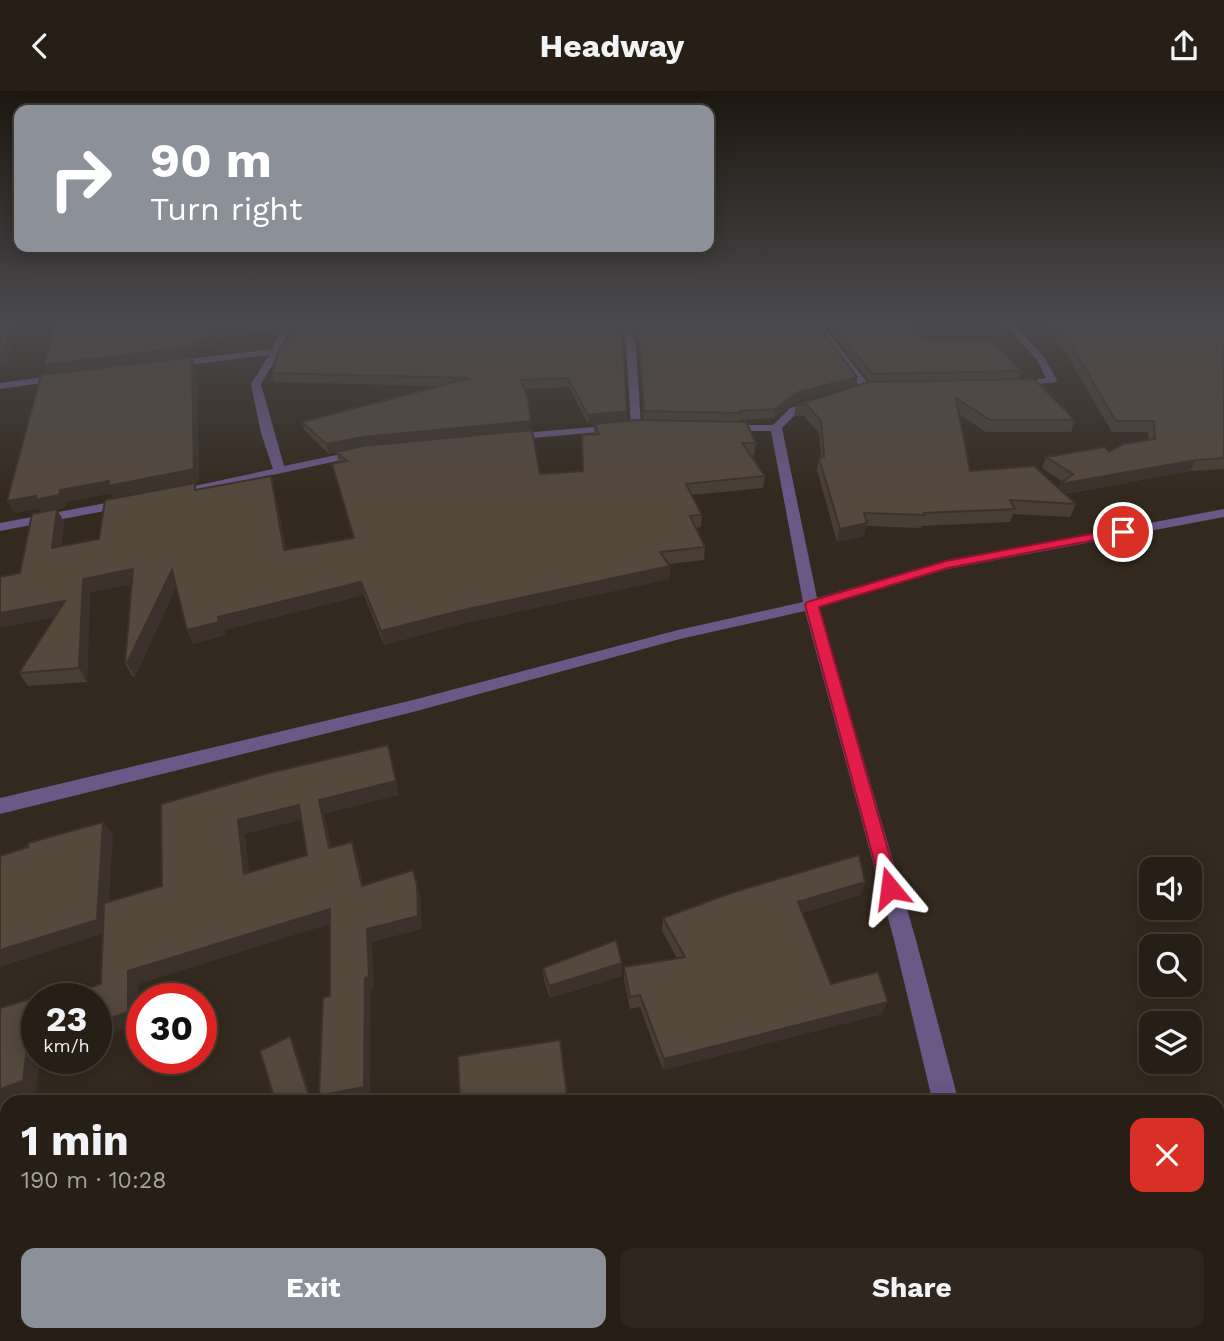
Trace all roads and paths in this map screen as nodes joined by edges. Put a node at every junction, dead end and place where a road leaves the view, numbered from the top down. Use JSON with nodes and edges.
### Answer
{"nodes":[{"id":1,"x":59,"y":378,"type":"edge"},
{"id":2,"x":259,"y":378,"type":"edge"},
{"id":3,"x":633,"y":378,"type":"edge"},
{"id":4,"x":854,"y":378,"type":"edge"},
{"id":5,"x":1051,"y":378,"type":"edge"},
{"id":6,"x":1004,"y":385,"type":"edge"},
{"id":7,"x":0,"y":386,"type":"edge"},
{"id":8,"x":880,"y":387,"type":"edge"},
{"id":9,"x":834,"y":397,"type":"edge"},
{"id":10,"x":636,"y":426,"type":"junction"},
{"id":11,"x":650,"y":427,"type":"edge"},
{"id":12,"x":720,"y":428,"type":"edge"},
{"id":13,"x":776,"y":428,"type":"junction"},
{"id":14,"x":500,"y":437,"type":"edge"},
{"id":15,"x":379,"y":451,"type":"edge"},
{"id":16,"x":279,"y":469,"type":"junction"},
{"id":17,"x":167,"y":495,"type":"edge"},
{"id":18,"x":141,"y":500,"type":"edge"},
{"id":19,"x":1224,"y":513,"type":"edge"},
{"id":20,"x":0,"y":527,"type":"edge"},
{"id":21,"x":811,"y":605,"type":"junction"},
{"id":22,"x":0,"y":806,"type":"edge"},
{"id":23,"x":944,"y":1095,"type":"edge"}],
"edges":[{"from":1,"to":7,"type":"street"},
{"from":2,"to":16,"type":"street"},
{"from":3,"to":10,"type":"street"},
{"from":4,"to":8,"type":"street"},
{"from":5,"to":6,"type":"street"},
{"from":9,"to":13,"type":"street"},
{"from":10,"to":11,"type":"street"},
{"from":10,"to":14,"type":"street"},
{"from":12,"to":13,"type":"street"},
{"from":13,"to":21,"type":"street"},
{"from":15,"to":16,"type":"street"},
{"from":16,"to":17,"type":"street"},
{"from":18,"to":20,"type":"street"},
{"from":19,"to":21,"type":"street"},
{"from":21,"to":22,"type":"street"},
{"from":21,"to":23,"type":"street"}]}
